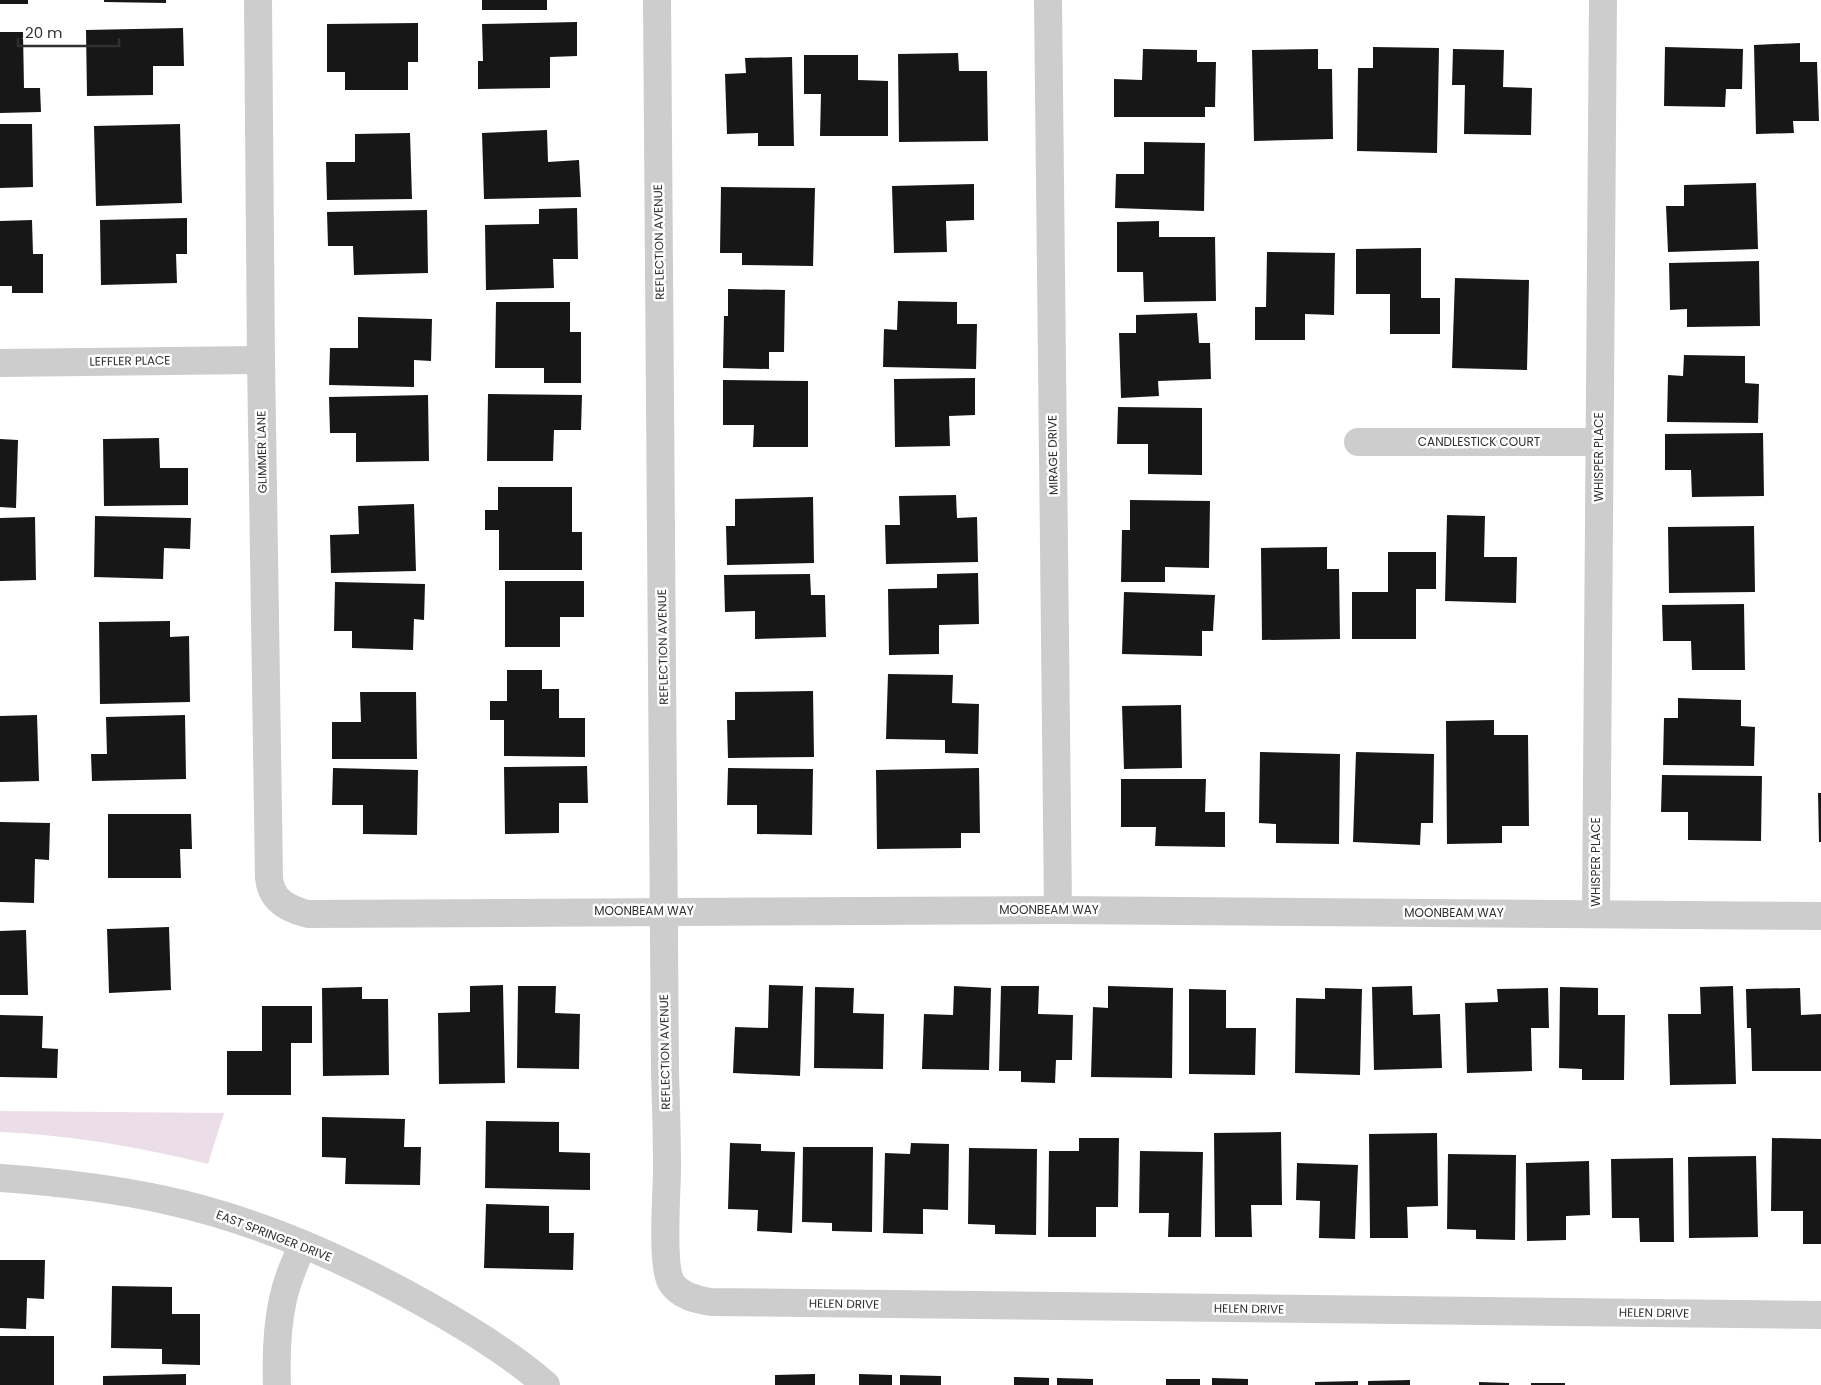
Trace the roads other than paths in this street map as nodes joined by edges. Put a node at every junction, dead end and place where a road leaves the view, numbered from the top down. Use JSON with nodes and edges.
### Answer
{"nodes":[{"id":1,"x":258,"y":0,"type":"edge"},
{"id":2,"x":657,"y":0,"type":"edge"},
{"id":3,"x":1048,"y":0,"type":"edge"},
{"id":4,"x":1603,"y":0,"type":"edge"},
{"id":5,"x":261,"y":360,"type":"junction"},
{"id":6,"x":0,"y":363,"type":"edge"},
{"id":7,"x":1358,"y":442,"type":"dead end"},
{"id":8,"x":1600,"y":442,"type":"junction"},
{"id":9,"x":279,"y":902,"type":"joint"},
{"id":10,"x":1058,"y":910,"type":"junction"},
{"id":11,"x":665,"y":911,"type":"junction"},
{"id":12,"x":1596,"y":914,"type":"junction"},
{"id":13,"x":1821,"y":916,"type":"edge"},
{"id":14,"x":0,"y":1178,"type":"edge"},
{"id":15,"x":303,"y":1244,"type":"junction"},
{"id":16,"x":679,"y":1291,"type":"joint"},
{"id":17,"x":1821,"y":1316,"type":"edge"},
{"id":18,"x":277,"y":1385,"type":"edge"},
{"id":19,"x":546,"y":1385,"type":"edge"}],
"edges":[{"from":1,"to":5,"type":"street","name":"GLIMMER LANE"},
{"from":2,"to":11,"type":"street","name":"REFLECTION AVENUE"},
{"from":3,"to":10,"type":"street","name":"MIRAGE DRIVE"},
{"from":4,"to":8,"type":"street","name":"WHISPER PLACE"},
{"from":5,"to":6,"type":"street","name":"LEFFLER PLACE"},
{"from":5,"to":9,"type":"street","name":"GLIMMER LANE"},
{"from":7,"to":8,"type":"street","name":"CANDLESTICK COURT"},
{"from":8,"to":12,"type":"street","name":"WHISPER PLACE"},
{"from":9,"to":11,"type":"street","name":"MOONBEAM WAY"},
{"from":10,"to":11,"type":"street","name":"MOONBEAM WAY"},
{"from":10,"to":12,"type":"street","name":"MOONBEAM WAY"},
{"from":11,"to":16,"type":"street","name":"REFLECTION AVENUE"},
{"from":12,"to":13,"type":"street","name":"MOONBEAM WAY"},
{"from":14,"to":15,"type":"street","name":"EAST SPRINGER DRIVE"},
{"from":15,"to":18,"type":"street"},
{"from":15,"to":19,"type":"street","name":"EAST SPRINGER DRIVE"},
{"from":16,"to":17,"type":"street","name":"HELEN DRIVE"}]}
